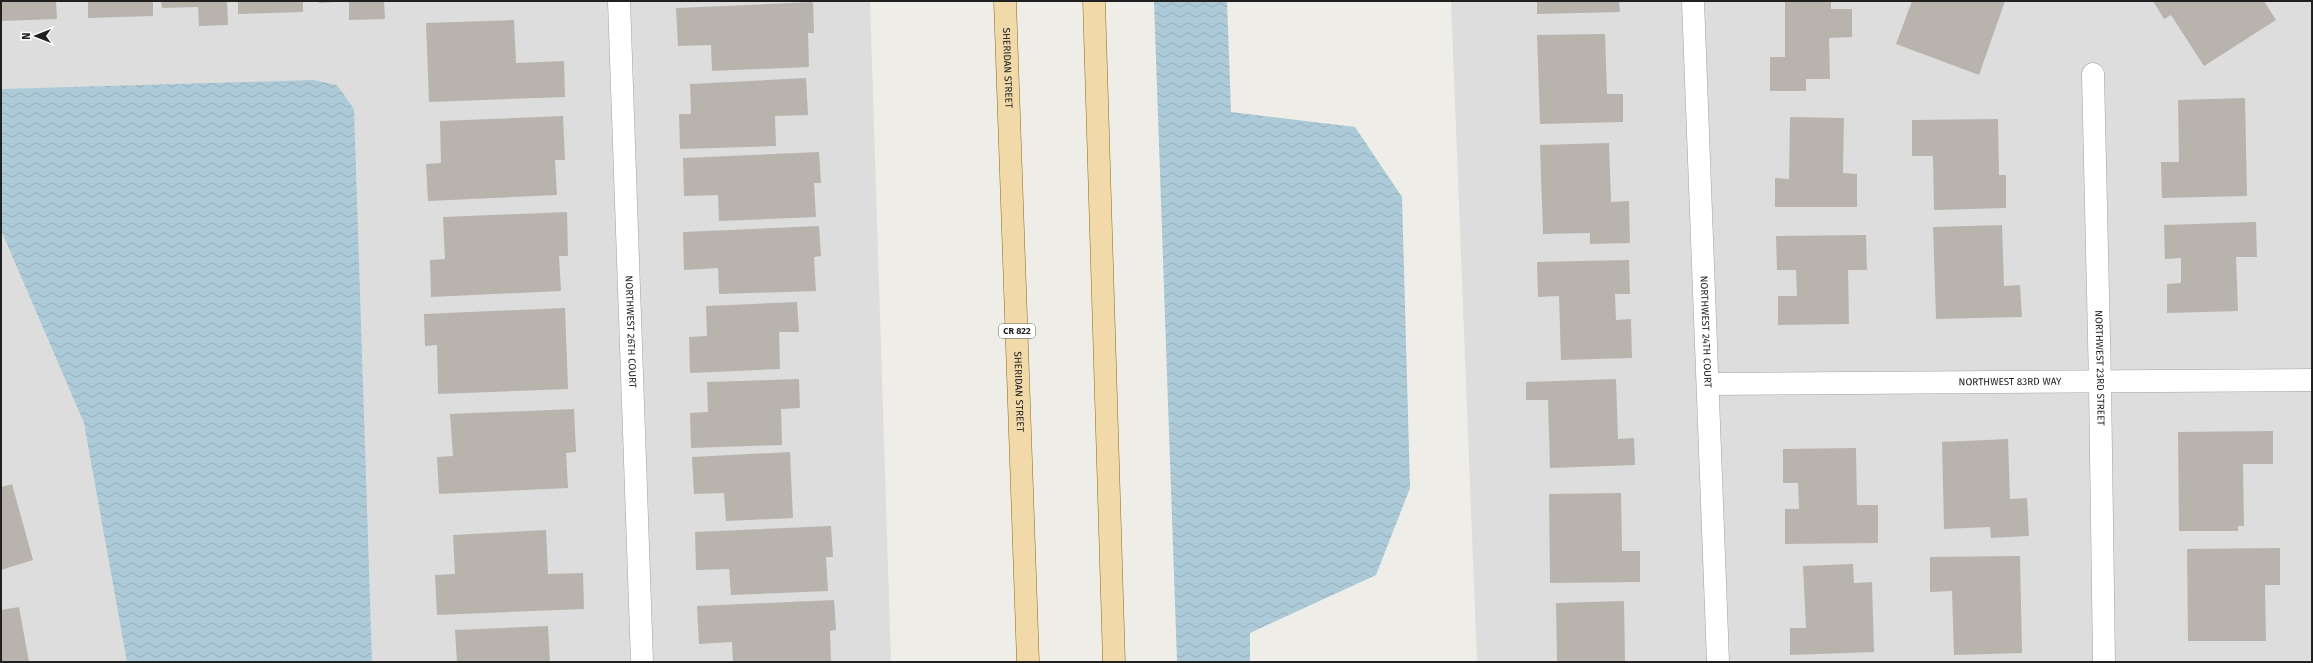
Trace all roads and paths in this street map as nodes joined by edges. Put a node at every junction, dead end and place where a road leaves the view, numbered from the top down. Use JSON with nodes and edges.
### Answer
{"nodes":[{"id":1,"x":619,"y":1,"type":"edge"},
{"id":2,"x":1005,"y":1,"type":"edge"},
{"id":3,"x":1094,"y":1,"type":"edge"},
{"id":4,"x":1693,"y":1,"type":"edge"},
{"id":5,"x":2093,"y":74,"type":"dead end"},
{"id":6,"x":2312,"y":380,"type":"edge"},
{"id":7,"x":2100,"y":382,"type":"junction"},
{"id":8,"x":1708,"y":384,"type":"junction"},
{"id":9,"x":642,"y":662,"type":"edge"},
{"id":10,"x":1028,"y":662,"type":"edge"},
{"id":11,"x":1114,"y":662,"type":"edge"},
{"id":12,"x":1718,"y":662,"type":"edge"},
{"id":13,"x":2104,"y":662,"type":"edge"}],
"edges":[{"from":1,"to":9,"type":"street","name":"NORTHWEST 26TH COURT"},
{"from":2,"to":10,"type":"main road","name":"SHERIDAN STREET","number":"CR 822"},
{"from":3,"to":11,"type":"main road"},
{"from":4,"to":8,"type":"street","name":"NORTHWEST 24TH COURT"},
{"from":5,"to":7,"type":"street","name":"NORTHWEST 23RD STREET"},
{"from":6,"to":7,"type":"street","name":"NORTHWEST 83RD WAY"},
{"from":7,"to":8,"type":"street","name":"NORTHWEST 83RD WAY"},
{"from":7,"to":13,"type":"street","name":"NORTHWEST 23RD STREET"},
{"from":8,"to":12,"type":"street","name":"NORTHWEST 24TH COURT"}]}
